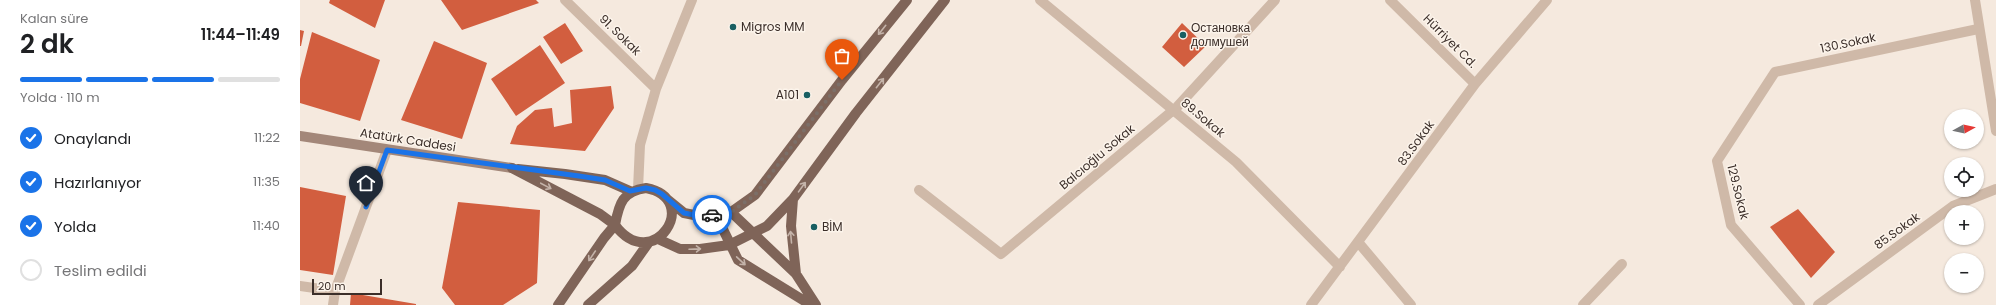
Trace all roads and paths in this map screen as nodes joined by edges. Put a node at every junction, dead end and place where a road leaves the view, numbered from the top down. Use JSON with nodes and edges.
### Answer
{"nodes":[{"id":1,"x":565,"y":0,"type":"edge"},
{"id":2,"x":692,"y":0,"type":"edge"},
{"id":3,"x":907,"y":0,"type":"edge"},
{"id":4,"x":945,"y":0,"type":"edge"},
{"id":5,"x":1040,"y":0,"type":"edge"},
{"id":6,"x":1275,"y":0,"type":"edge"},
{"id":7,"x":1390,"y":0,"type":"edge"},
{"id":8,"x":1547,"y":0,"type":"edge"},
{"id":9,"x":1975,"y":0,"type":"edge"},
{"id":10,"x":1978,"y":29,"type":"junction"},
{"id":11,"x":1475,"y":84,"type":"junction"},
{"id":12,"x":656,"y":89,"type":"junction"},
{"id":13,"x":1173,"y":110,"type":"junction"},
{"id":14,"x":1746,"y":117,"type":"joint"},
{"id":15,"x":1996,"y":131,"type":"edge"},
{"id":16,"x":300,"y":136,"type":"edge"},
{"id":17,"x":387,"y":150,"type":"junction"},
{"id":18,"x":512,"y":168,"type":"junction"},
{"id":19,"x":1996,"y":189,"type":"edge"},
{"id":20,"x":634,"y":190,"type":"junction"},
{"id":21,"x":919,"y":190,"type":"dead end"},
{"id":22,"x":793,"y":199,"type":"junction"},
{"id":23,"x":668,"y":200,"type":"junction"},
{"id":24,"x":731,"y":212,"type":"junction"},
{"id":25,"x":716,"y":215,"type":"junction"},
{"id":26,"x":615,"y":225,"type":"junction"},
{"id":27,"x":753,"y":235,"type":"junction"},
{"id":28,"x":654,"y":240,"type":"junction"},
{"id":29,"x":1358,"y":242,"type":"junction"},
{"id":30,"x":729,"y":245,"type":"junction"},
{"id":31,"x":1622,"y":264,"type":"dead end"},
{"id":32,"x":1340,"y":267,"type":"junction"},
{"id":33,"x":796,"y":274,"type":"junction"},
{"id":34,"x":300,"y":286,"type":"edge"},
{"id":35,"x":335,"y":291,"type":"junction"},
{"id":36,"x":333,"y":305,"type":"edge"},
{"id":37,"x":558,"y":305,"type":"edge"},
{"id":38,"x":588,"y":305,"type":"edge"},
{"id":39,"x":811,"y":305,"type":"edge"},
{"id":40,"x":816,"y":305,"type":"edge"},
{"id":41,"x":1311,"y":305,"type":"edge"},
{"id":42,"x":1411,"y":305,"type":"edge"},
{"id":43,"x":1583,"y":305,"type":"edge"},
{"id":44,"x":1800,"y":305,"type":"edge"},
{"id":45,"x":1818,"y":305,"type":"edge"}],
"edges":[{"from":1,"to":12,"type":"street","name":"91. Sokak"},
{"from":2,"to":12,"type":"street"},
{"from":3,"to":24,"type":"main road","one_way":true},
{"from":22,"to":4,"type":"main road","one_way":true},
{"from":5,"to":13,"type":"street","name":"89.Sokak"},
{"from":6,"to":13,"type":"street","name":"Balcıoğlu Sokak"},
{"from":7,"to":11,"type":"street","name":"Hürriyet Cd."},
{"from":8,"to":11,"type":"street","name":"83.Sokak"},
{"from":9,"to":10,"type":"street"},
{"from":10,"to":14,"type":"street","name":"130.Sokak"},
{"from":10,"to":15,"type":"street"},
{"from":11,"to":29,"type":"street","name":"83.Sokak"},
{"from":12,"to":20,"type":"street"},
{"from":13,"to":21,"type":"street","name":"Balcıoğlu Sokak"},
{"from":13,"to":32,"type":"street","name":"89.Sokak"},
{"from":14,"to":44,"type":"street","name":"129.Sokak"},
{"from":16,"to":17,"type":"main road","name":"Atatürk Caddesi"},
{"from":17,"to":18,"type":"main road","name":"Atatürk Caddesi"},
{"from":17,"to":35,"type":"street"},
{"from":18,"to":20,"type":"main road"},
{"from":18,"to":26,"type":"main road","one_way":true},
{"from":19,"to":45,"type":"street","name":"85.Sokak"},
{"from":20,"to":23,"type":"main road"},
{"from":20,"to":26,"type":"main road"},
{"from":22,"to":27,"type":"main road"},
{"from":33,"to":22,"type":"main road","one_way":true},
{"from":23,"to":25,"type":"main road"},
{"from":23,"to":28,"type":"main road"},
{"from":24,"to":25,"type":"main road"},
{"from":24,"to":27,"type":"main road"},
{"from":25,"to":30,"type":"main road"},
{"from":26,"to":28,"type":"main road"},
{"from":26,"to":37,"type":"main road","one_way":true},
{"from":27,"to":30,"type":"main road"},
{"from":27,"to":33,"type":"main road"},
{"from":28,"to":30,"type":"main road","one_way":true},
{"from":28,"to":38,"type":"main road"},
{"from":29,"to":32,"type":"street","name":"83.Sokak"},
{"from":29,"to":42,"type":"street"},
{"from":30,"to":39,"type":"main road","one_way":true},
{"from":31,"to":43,"type":"street"},
{"from":32,"to":41,"type":"street","name":"83.Sokak"},
{"from":33,"to":40,"type":"main road"},
{"from":34,"to":35,"type":"street"},
{"from":35,"to":36,"type":"street"}]}
